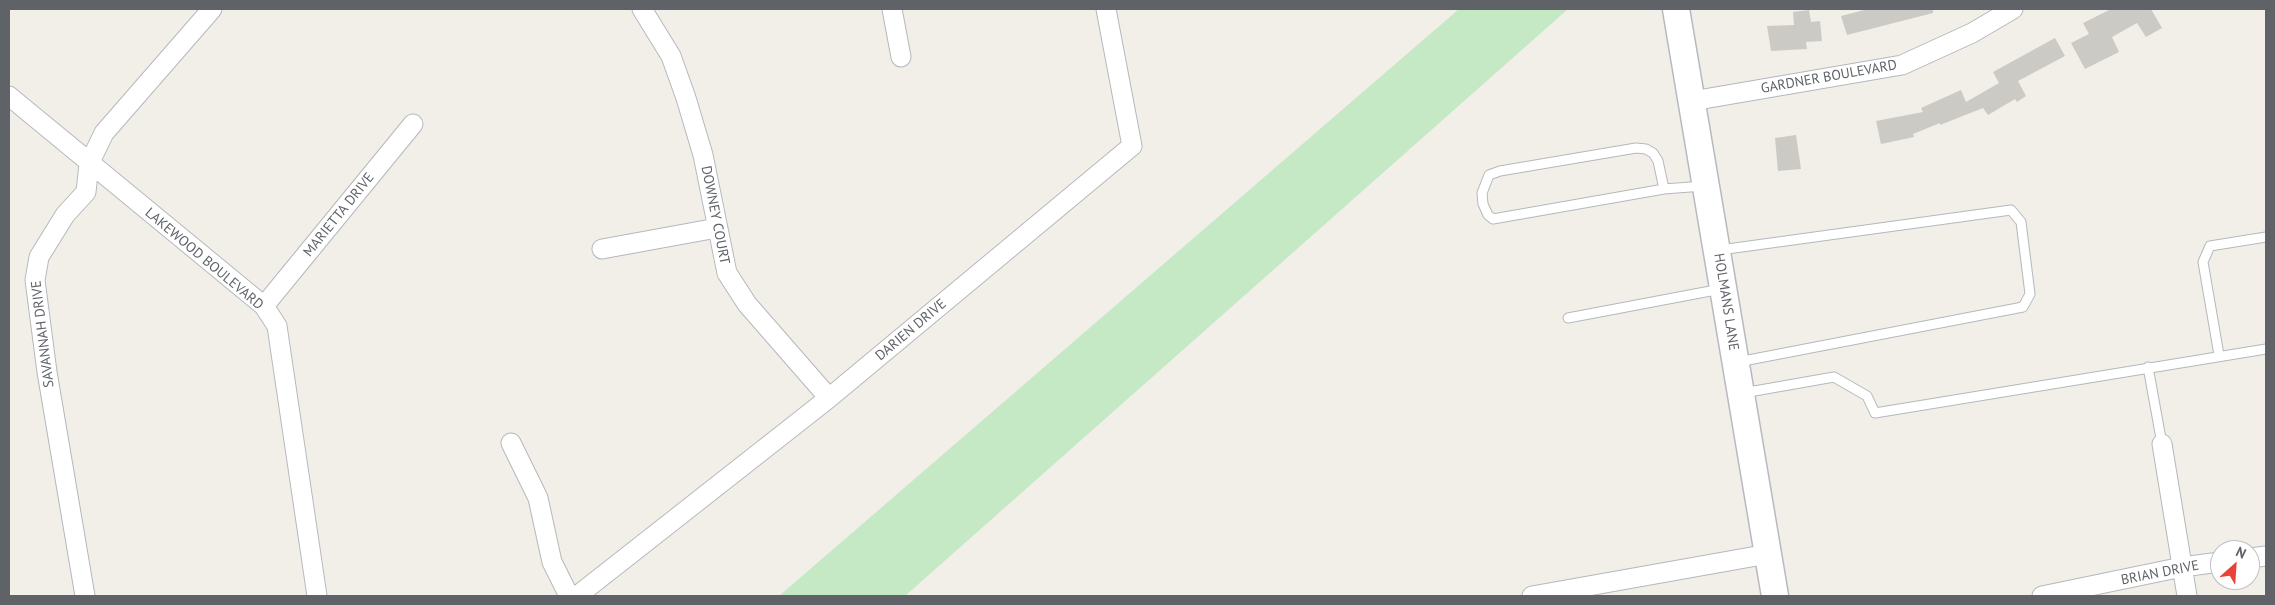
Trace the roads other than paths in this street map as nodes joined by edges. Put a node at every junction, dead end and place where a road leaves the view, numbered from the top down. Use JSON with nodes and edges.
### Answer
{"nodes":[{"id":1,"x":212,"y":9,"type":"edge"},
{"id":2,"x":642,"y":9,"type":"edge"},
{"id":3,"x":892,"y":9,"type":"edge"},
{"id":4,"x":1106,"y":9,"type":"edge"},
{"id":5,"x":1676,"y":9,"type":"edge"},
{"id":6,"x":2013,"y":9,"type":"edge"},
{"id":7,"x":901,"y":57,"type":"dead end"},
{"id":8,"x":9,"y":96,"type":"edge"},
{"id":9,"x":1692,"y":101,"type":"junction"},
{"id":10,"x":414,"y":124,"type":"dead end"},
{"id":11,"x":89,"y":164,"type":"junction"},
{"id":12,"x":1706,"y":185,"type":"junction"},
{"id":13,"x":1664,"y":189,"type":"junction"},
{"id":14,"x":718,"y":228,"type":"junction"},
{"id":15,"x":2266,"y":237,"type":"edge"},
{"id":16,"x":602,"y":248,"type":"dead end"},
{"id":17,"x":1717,"y":251,"type":"junction"},
{"id":18,"x":1723,"y":289,"type":"junction"},
{"id":19,"x":264,"y":306,"type":"junction"},
{"id":20,"x":1568,"y":318,"type":"dead end"},
{"id":21,"x":2266,"y":349,"type":"edge"},
{"id":22,"x":2219,"y":355,"type":"junction"},
{"id":23,"x":1736,"y":363,"type":"junction"},
{"id":24,"x":2148,"y":367,"type":"junction"},
{"id":25,"x":1741,"y":393,"type":"junction"},
{"id":26,"x":829,"y":398,"type":"junction"},
{"id":27,"x":511,"y":443,"type":"dead end"},
{"id":28,"x":2162,"y":444,"type":"joint"},
{"id":29,"x":1768,"y":554,"type":"junction"},
{"id":30,"x":2210,"y":563,"type":"edge"},
{"id":31,"x":2182,"y":567,"type":"junction"},
{"id":32,"x":84,"y":596,"type":"edge"},
{"id":33,"x":317,"y":596,"type":"edge"},
{"id":34,"x":569,"y":596,"type":"edge"},
{"id":35,"x":577,"y":596,"type":"edge"},
{"id":36,"x":1532,"y":596,"type":"edge"},
{"id":37,"x":1775,"y":596,"type":"edge"},
{"id":38,"x":2042,"y":596,"type":"edge"},
{"id":39,"x":2187,"y":596,"type":"edge"}],
"edges":[{"from":1,"to":11,"type":"street","name":"SAVANNAH DRIVE"},
{"from":2,"to":14,"type":"street","name":"DOWNEY COURT"},
{"from":3,"to":7,"type":"street"},
{"from":4,"to":26,"type":"street","name":"DARIEN DRIVE"},
{"from":5,"to":9,"type":"main road","name":"HOLMANS LANE"},
{"from":6,"to":9,"type":"street","name":"GARDNER BOULEVARD"},
{"from":8,"to":11,"type":"street","name":"LAKEWOOD BOULEVARD"},
{"from":9,"to":12,"type":"main road","name":"HOLMANS LANE"},
{"from":10,"to":19,"type":"street","name":"MARIETTA DRIVE"},
{"from":11,"to":19,"type":"street","name":"LAKEWOOD BOULEVARD"},
{"from":11,"to":32,"type":"street","name":"SAVANNAH DRIVE"},
{"from":12,"to":13,"type":"lane"},
{"from":12,"to":17,"type":"main road","name":"HOLMANS LANE"},
{"from":13,"to":13,"type":"lane"},
{"from":14,"to":16,"type":"street"},
{"from":14,"to":26,"type":"street","name":"DOWNEY COURT"},
{"from":15,"to":22,"type":"lane"},
{"from":17,"to":18,"type":"main road","name":"HOLMANS LANE"},
{"from":17,"to":23,"type":"lane"},
{"from":18,"to":20,"type":"lane"},
{"from":18,"to":23,"type":"main road","name":"HOLMANS LANE"},
{"from":19,"to":33,"type":"street","name":"LAKEWOOD BOULEVARD"},
{"from":21,"to":22,"type":"lane"},
{"from":22,"to":24,"type":"lane"},
{"from":23,"to":25,"type":"main road","name":"HOLMANS LANE"},
{"from":24,"to":25,"type":"lane"},
{"from":24,"to":28,"type":"lane"},
{"from":25,"to":29,"type":"main road","name":"HOLMANS LANE"},
{"from":26,"to":35,"type":"street","name":"DARIEN DRIVE"},
{"from":27,"to":34,"type":"street"},
{"from":28,"to":31,"type":"street"},
{"from":29,"to":36,"type":"street"},
{"from":29,"to":37,"type":"main road","name":"HOLMANS LANE"},
{"from":30,"to":31,"type":"street","name":"BRIAN DRIVE"},
{"from":31,"to":38,"type":"street","name":"BRIAN DRIVE"},
{"from":31,"to":39,"type":"street"}]}
